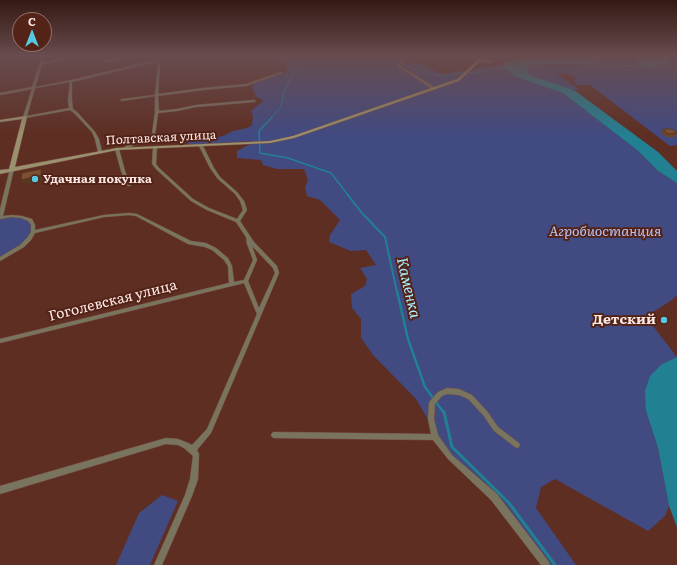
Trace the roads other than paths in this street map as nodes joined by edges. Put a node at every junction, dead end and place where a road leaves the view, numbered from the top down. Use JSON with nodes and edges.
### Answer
{"nodes":[{"id":1,"x":36,"y":82,"type":"edge"},
{"id":2,"x":157,"y":82,"type":"edge"},
{"id":3,"x":254,"y":82,"type":"edge"},
{"id":4,"x":425,"y":82,"type":"edge"},
{"id":5,"x":451,"y":82,"type":"edge"},
{"id":6,"x":71,"y":83,"type":"joint"},
{"id":7,"x":34,"y":88,"type":"junction"},
{"id":8,"x":433,"y":88,"type":"junction"},
{"id":9,"x":0,"y":94,"type":"edge"},
{"id":10,"x":156,"y":95,"type":"junction"},
{"id":11,"x":122,"y":100,"type":"dead end"},
{"id":12,"x":254,"y":101,"type":"dead end"},
{"id":13,"x":71,"y":109,"type":"junction"},
{"id":14,"x":157,"y":112,"type":"junction"},
{"id":15,"x":25,"y":117,"type":"junction"},
{"id":16,"x":0,"y":121,"type":"edge"},
{"id":17,"x":200,"y":146,"type":"junction"},
{"id":18,"x":125,"y":148,"type":"junction"},
{"id":19,"x":155,"y":148,"type":"junction"},
{"id":20,"x":117,"y":149,"type":"junction"},
{"id":21,"x":100,"y":152,"type":"junction"},
{"id":22,"x":12,"y":169,"type":"junction"},
{"id":23,"x":0,"y":172,"type":"edge"},
{"id":24,"x":129,"y":185,"type":"dead end"},
{"id":25,"x":0,"y":218,"type":"edge"},
{"id":26,"x":238,"y":221,"type":"junction"},
{"id":27,"x":33,"y":232,"type":"junction"},
{"id":28,"x":248,"y":236,"type":"junction"},
{"id":29,"x":0,"y":259,"type":"edge"},
{"id":30,"x":246,"y":281,"type":"junction"},
{"id":31,"x":232,"y":285,"type":"junction"},
{"id":32,"x":259,"y":313,"type":"junction"},
{"id":33,"x":0,"y":341,"type":"edge"},
{"id":34,"x":274,"y":434,"type":"dead end"},
{"id":35,"x":435,"y":437,"type":"junction"},
{"id":36,"x":517,"y":445,"type":"dead end"},
{"id":37,"x":192,"y":450,"type":"junction"},
{"id":38,"x":0,"y":490,"type":"edge"},
{"id":39,"x":158,"y":565,"type":"edge"},
{"id":40,"x":546,"y":565,"type":"edge"}],
"edges":[{"from":1,"to":7,"type":"street"},
{"from":2,"to":10,"type":"street"},
{"from":3,"to":10,"type":"street"},
{"from":4,"to":8,"type":"street"},
{"from":5,"to":8,"type":"street","name":"Полтавская улица"},
{"from":6,"to":7,"type":"street"},
{"from":6,"to":13,"type":"street"},
{"from":7,"to":9,"type":"street"},
{"from":7,"to":15,"type":"street"},
{"from":8,"to":17,"type":"street","name":"Полтавская улица"},
{"from":10,"to":11,"type":"street"},
{"from":10,"to":14,"type":"street"},
{"from":12,"to":14,"type":"street"},
{"from":13,"to":15,"type":"street"},
{"from":13,"to":21,"type":"street"},
{"from":14,"to":18,"type":"street"},
{"from":15,"to":16,"type":"street"},
{"from":15,"to":22,"type":"street"},
{"from":17,"to":19,"type":"street","name":"Полтавская улица"},
{"from":17,"to":26,"type":"street"},
{"from":18,"to":19,"type":"street","name":"Полтавская улица"},
{"from":18,"to":20,"type":"street","name":"Полтавская улица"},
{"from":19,"to":26,"type":"street"},
{"from":20,"to":21,"type":"street","name":"Полтавская улица"},
{"from":20,"to":24,"type":"street"},
{"from":21,"to":22,"type":"street","name":"Полтавская улица"},
{"from":22,"to":23,"type":"street","name":"Полтавская улица"},
{"from":22,"to":25,"type":"street"},
{"from":25,"to":27,"type":"street"},
{"from":26,"to":28,"type":"street"},
{"from":27,"to":29,"type":"street"},
{"from":27,"to":31,"type":"street"},
{"from":28,"to":30,"type":"street"},
{"from":28,"to":32,"type":"street"},
{"from":30,"to":31,"type":"street","name":"Гоголевская улица"},
{"from":30,"to":32,"type":"street"},
{"from":31,"to":33,"type":"street","name":"Гоголевская улица"},
{"from":32,"to":37,"type":"street"},
{"from":34,"to":35,"type":"street"},
{"from":35,"to":36,"type":"street"},
{"from":35,"to":40,"type":"street"},
{"from":37,"to":38,"type":"street"},
{"from":37,"to":39,"type":"street"}]}
